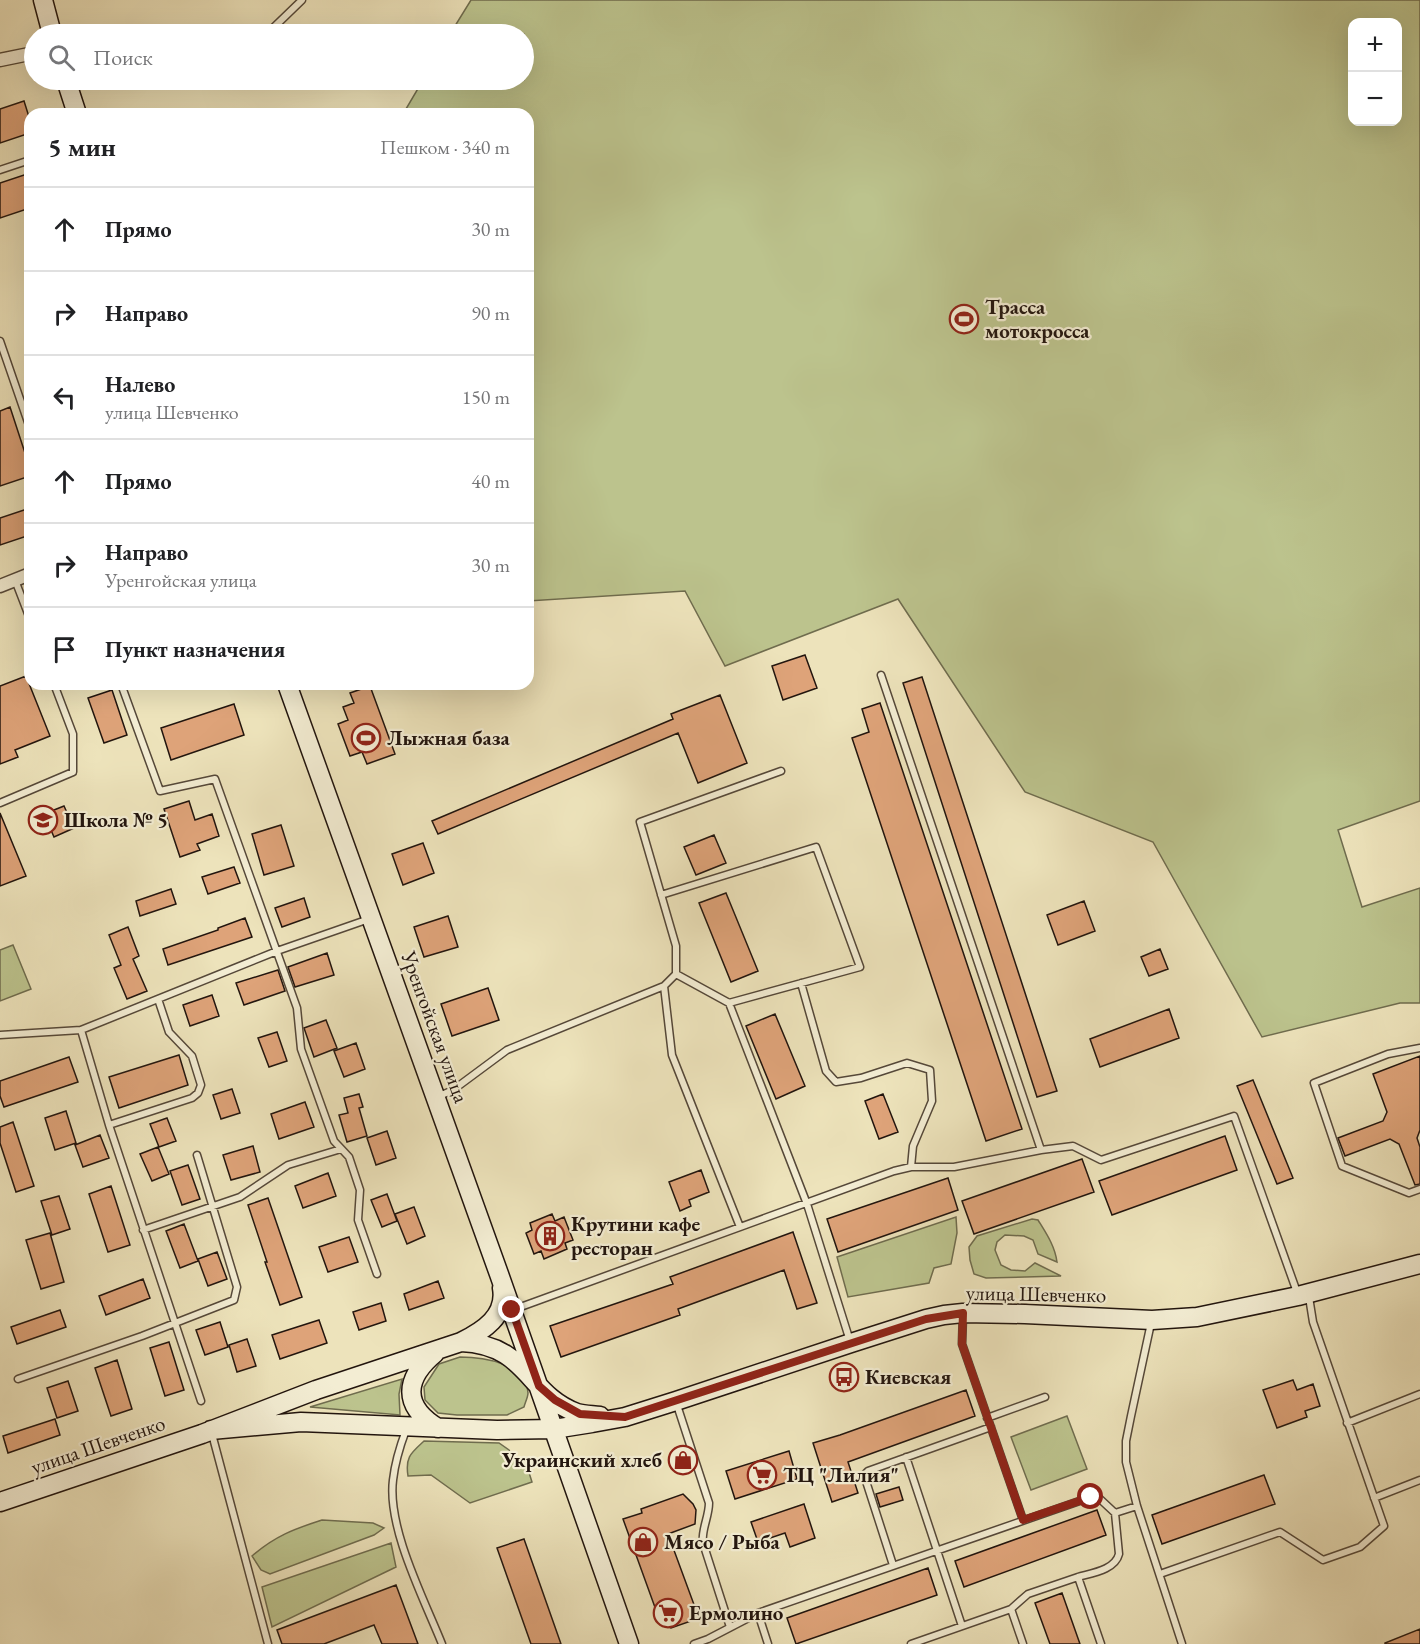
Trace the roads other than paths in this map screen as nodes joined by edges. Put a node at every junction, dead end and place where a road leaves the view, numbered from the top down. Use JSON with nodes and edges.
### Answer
{"nodes":[{"id":1,"x":43,"y":0,"type":"edge"},
{"id":2,"x":302,"y":0,"type":"edge"},
{"id":3,"x":49,"y":24,"type":"edge"},
{"id":4,"x":277,"y":24,"type":"edge"},
{"id":5,"x":24,"y":55,"type":"edge"},
{"id":6,"x":0,"y":60,"type":"edge"},
{"id":7,"x":69,"y":90,"type":"edge"},
{"id":8,"x":75,"y":108,"type":"edge"},
{"id":9,"x":24,"y":162,"type":"edge"},
{"id":10,"x":0,"y":170,"type":"edge"},
{"id":11,"x":0,"y":341,"type":"edge"},
{"id":12,"x":24,"y":411,"type":"edge"},
{"id":13,"x":24,"y":576,"type":"edge"},
{"id":14,"x":15,"y":580,"type":"junction"},
{"id":15,"x":0,"y":586,"type":"edge"},
{"id":16,"x":24,"y":604,"type":"edge"},
{"id":17,"x":881,"y":675,"type":"dead end"},
{"id":18,"x":56,"y":690,"type":"edge"},
{"id":19,"x":123,"y":690,"type":"edge"},
{"id":20,"x":289,"y":690,"type":"edge"},
{"id":21,"x":781,"y":771,"type":"dead end"},
{"id":22,"x":0,"y":803,"type":"edge"},
{"id":23,"x":661,"y":895,"type":"junction"},
{"id":24,"x":371,"y":918,"type":"junction"},
{"id":25,"x":277,"y":951,"type":"junction"},
{"id":26,"x":676,"y":974,"type":"junction"},
{"id":27,"x":801,"y":983,"type":"junction"},
{"id":28,"x":664,"y":986,"type":"junction"},
{"id":29,"x":158,"y":999,"type":"junction"},
{"id":30,"x":729,"y":1003,"type":"junction"},
{"id":31,"x":81,"y":1030,"type":"junction"},
{"id":32,"x":0,"y":1035,"type":"edge"},
{"id":33,"x":1420,"y":1048,"type":"edge"},
{"id":34,"x":436,"y":1097,"type":"junction"},
{"id":35,"x":108,"y":1125,"type":"junction"},
{"id":36,"x":341,"y":1149,"type":"junction"},
{"id":37,"x":1041,"y":1150,"type":"junction"},
{"id":38,"x":198,"y":1155,"type":"dead end"},
{"id":39,"x":911,"y":1167,"type":"junction"},
{"id":40,"x":1420,"y":1189,"type":"edge"},
{"id":41,"x":807,"y":1204,"type":"junction"},
{"id":42,"x":213,"y":1207,"type":"junction"},
{"id":43,"x":740,"y":1227,"type":"junction"},
{"id":44,"x":143,"y":1230,"type":"junction"},
{"id":45,"x":1420,"y":1264,"type":"edge"},
{"id":46,"x":377,"y":1274,"type":"dead end"},
{"id":47,"x":499,"y":1274,"type":"junction"},
{"id":48,"x":1303,"y":1295,"type":"junction"},
{"id":49,"x":512,"y":1310,"type":"junction"},
{"id":50,"x":963,"y":1313,"type":"junction"},
{"id":51,"x":1152,"y":1320,"type":"junction"},
{"id":52,"x":174,"y":1323,"type":"junction"},
{"id":53,"x":455,"y":1343,"type":"junction"},
{"id":54,"x":851,"y":1343,"type":"junction"},
{"id":55,"x":18,"y":1379,"type":"dead end"},
{"id":56,"x":539,"y":1386,"type":"junction"},
{"id":57,"x":1420,"y":1394,"type":"edge"},
{"id":58,"x":1046,"y":1397,"type":"dead end"},
{"id":59,"x":201,"y":1401,"type":"dead end"},
{"id":60,"x":676,"y":1401,"type":"junction"},
{"id":61,"x":625,"y":1417,"type":"junction"},
{"id":62,"x":987,"y":1418,"type":"junction"},
{"id":63,"x":1347,"y":1422,"type":"junction"},
{"id":64,"x":407,"y":1427,"type":"junction"},
{"id":65,"x":438,"y":1428,"type":"junction"},
{"id":66,"x":991,"y":1428,"type":"junction"},
{"id":67,"x":554,"y":1429,"type":"junction"},
{"id":68,"x":211,"y":1430,"type":"junction"},
{"id":69,"x":497,"y":1430,"type":"junction"},
{"id":70,"x":906,"y":1457,"type":"junction"},
{"id":71,"x":1420,"y":1480,"type":"edge"},
{"id":72,"x":1374,"y":1498,"type":"junction"},
{"id":73,"x":0,"y":1502,"type":"edge"},
{"id":74,"x":1137,"y":1506,"type":"junction"},
{"id":75,"x":1115,"y":1513,"type":"junction"},
{"id":76,"x":1023,"y":1520,"type":"junction"},
{"id":77,"x":937,"y":1550,"type":"junction"},
{"id":78,"x":893,"y":1565,"type":"junction"},
{"id":79,"x":1160,"y":1574,"type":"junction"},
{"id":80,"x":1078,"y":1577,"type":"junction"},
{"id":81,"x":1011,"y":1609,"type":"junction"},
{"id":82,"x":758,"y":1613,"type":"junction"},
{"id":83,"x":962,"y":1626,"type":"junction"},
{"id":84,"x":730,"y":1627,"type":"junction"},
{"id":85,"x":709,"y":1642,"type":"edge"},
{"id":86,"x":268,"y":1644,"type":"edge"},
{"id":87,"x":442,"y":1644,"type":"edge"},
{"id":88,"x":629,"y":1644,"type":"edge"},
{"id":89,"x":694,"y":1644,"type":"edge"},
{"id":90,"x":768,"y":1644,"type":"edge"},
{"id":91,"x":911,"y":1644,"type":"edge"},
{"id":92,"x":1023,"y":1644,"type":"edge"},
{"id":93,"x":1101,"y":1644,"type":"edge"},
{"id":94,"x":1182,"y":1644,"type":"edge"}],
"edges":[{"from":1,"to":3,"type":"street"},
{"from":2,"to":4,"type":"lane"},
{"from":5,"to":6,"type":"street"},
{"from":7,"to":8,"type":"street"},
{"from":9,"to":10,"type":"lane"},
{"from":11,"to":12,"type":"lane"},
{"from":13,"to":14,"type":"street"},
{"from":14,"to":15,"type":"street"},
{"from":14,"to":16,"type":"lane"},
{"from":17,"to":37,"type":"lane"},
{"from":18,"to":22,"type":"lane"},
{"from":19,"to":25,"type":"lane"},
{"from":20,"to":24,"type":"street","name":"Уренгойская улица"},
{"from":21,"to":23,"type":"lane"},
{"from":23,"to":26,"type":"lane"},
{"from":23,"to":27,"type":"lane"},
{"from":24,"to":25,"type":"lane"},
{"from":24,"to":34,"type":"street","name":"Уренгойская улица"},
{"from":25,"to":29,"type":"lane"},
{"from":25,"to":36,"type":"lane"},
{"from":26,"to":28,"type":"lane"},
{"from":26,"to":30,"type":"lane"},
{"from":27,"to":30,"type":"lane"},
{"from":27,"to":39,"type":"lane"},
{"from":28,"to":34,"type":"lane"},
{"from":28,"to":43,"type":"lane"},
{"from":29,"to":31,"type":"lane"},
{"from":29,"to":35,"type":"lane"},
{"from":30,"to":41,"type":"lane"},
{"from":31,"to":32,"type":"lane"},
{"from":31,"to":35,"type":"lane"},
{"from":33,"to":40,"type":"lane"},
{"from":34,"to":47,"type":"street","name":"Уренгойская улица"},
{"from":35,"to":44,"type":"lane"},
{"from":36,"to":42,"type":"lane"},
{"from":36,"to":46,"type":"lane"},
{"from":37,"to":39,"type":"lane"},
{"from":37,"to":48,"type":"lane"},
{"from":38,"to":42,"type":"lane"},
{"from":39,"to":41,"type":"lane"},
{"from":41,"to":43,"type":"lane"},
{"from":41,"to":54,"type":"lane"},
{"from":42,"to":44,"type":"lane"},
{"from":42,"to":52,"type":"lane"},
{"from":43,"to":49,"type":"lane"},
{"from":44,"to":52,"type":"lane"},
{"from":45,"to":48,"type":"street","name":"улица Шевченко"},
{"from":47,"to":49,"type":"street","name":"Уренгойская улица"},
{"from":47,"to":53,"type":"street"},
{"from":48,"to":51,"type":"street","name":"улица Шевченко"},
{"from":48,"to":63,"type":"lane"},
{"from":49,"to":56,"type":"street","name":"Уренгойская улица"},
{"from":50,"to":51,"type":"street","name":"улица Шевченко"},
{"from":50,"to":54,"type":"street","name":"улица Шевченко"},
{"from":50,"to":62,"type":"lane"},
{"from":51,"to":74,"type":"lane"},
{"from":52,"to":55,"type":"lane"},
{"from":52,"to":59,"type":"lane"},
{"from":53,"to":56,"type":"street"},
{"from":53,"to":65,"type":"street"},
{"from":53,"to":68,"type":"street"},
{"from":54,"to":60,"type":"street","name":"улица Шевченко"},
{"from":56,"to":61,"type":"street"},
{"from":56,"to":67,"type":"street","name":"Уренгойская улица"},
{"from":56,"to":69,"type":"street"},
{"from":57,"to":63,"type":"lane"},
{"from":58,"to":62,"type":"lane"},
{"from":60,"to":61,"type":"street","name":"улица Шевченко"},
{"from":60,"to":84,"type":"lane"},
{"from":61,"to":67,"type":"street"},
{"from":62,"to":66,"type":"lane"},
{"from":63,"to":72,"type":"lane"},
{"from":64,"to":65,"type":"street"},
{"from":64,"to":68,"type":"street"},
{"from":64,"to":87,"type":"lane"},
{"from":65,"to":69,"type":"street"},
{"from":66,"to":70,"type":"lane"},
{"from":66,"to":76,"type":"lane"},
{"from":67,"to":69,"type":"street"},
{"from":67,"to":88,"type":"street","name":"Уренгойская улица"},
{"from":68,"to":73,"type":"street","name":"улица Шевченко"},
{"from":68,"to":86,"type":"lane"},
{"from":70,"to":77,"type":"lane"},
{"from":70,"to":78,"type":"lane"},
{"from":71,"to":72,"type":"lane"},
{"from":72,"to":79,"type":"lane"},
{"from":74,"to":75,"type":"lane"},
{"from":74,"to":79,"type":"lane"},
{"from":75,"to":76,"type":"lane"},
{"from":75,"to":80,"type":"lane"},
{"from":76,"to":77,"type":"lane"},
{"from":77,"to":78,"type":"lane"},
{"from":77,"to":83,"type":"lane"},
{"from":78,"to":82,"type":"lane"},
{"from":79,"to":94,"type":"lane"},
{"from":80,"to":81,"type":"lane"},
{"from":80,"to":93,"type":"lane"},
{"from":81,"to":83,"type":"lane"},
{"from":81,"to":92,"type":"lane"},
{"from":82,"to":84,"type":"lane"},
{"from":82,"to":90,"type":"lane"},
{"from":83,"to":91,"type":"lane"},
{"from":84,"to":85,"type":"lane"},
{"from":85,"to":89,"type":"lane"}]}
